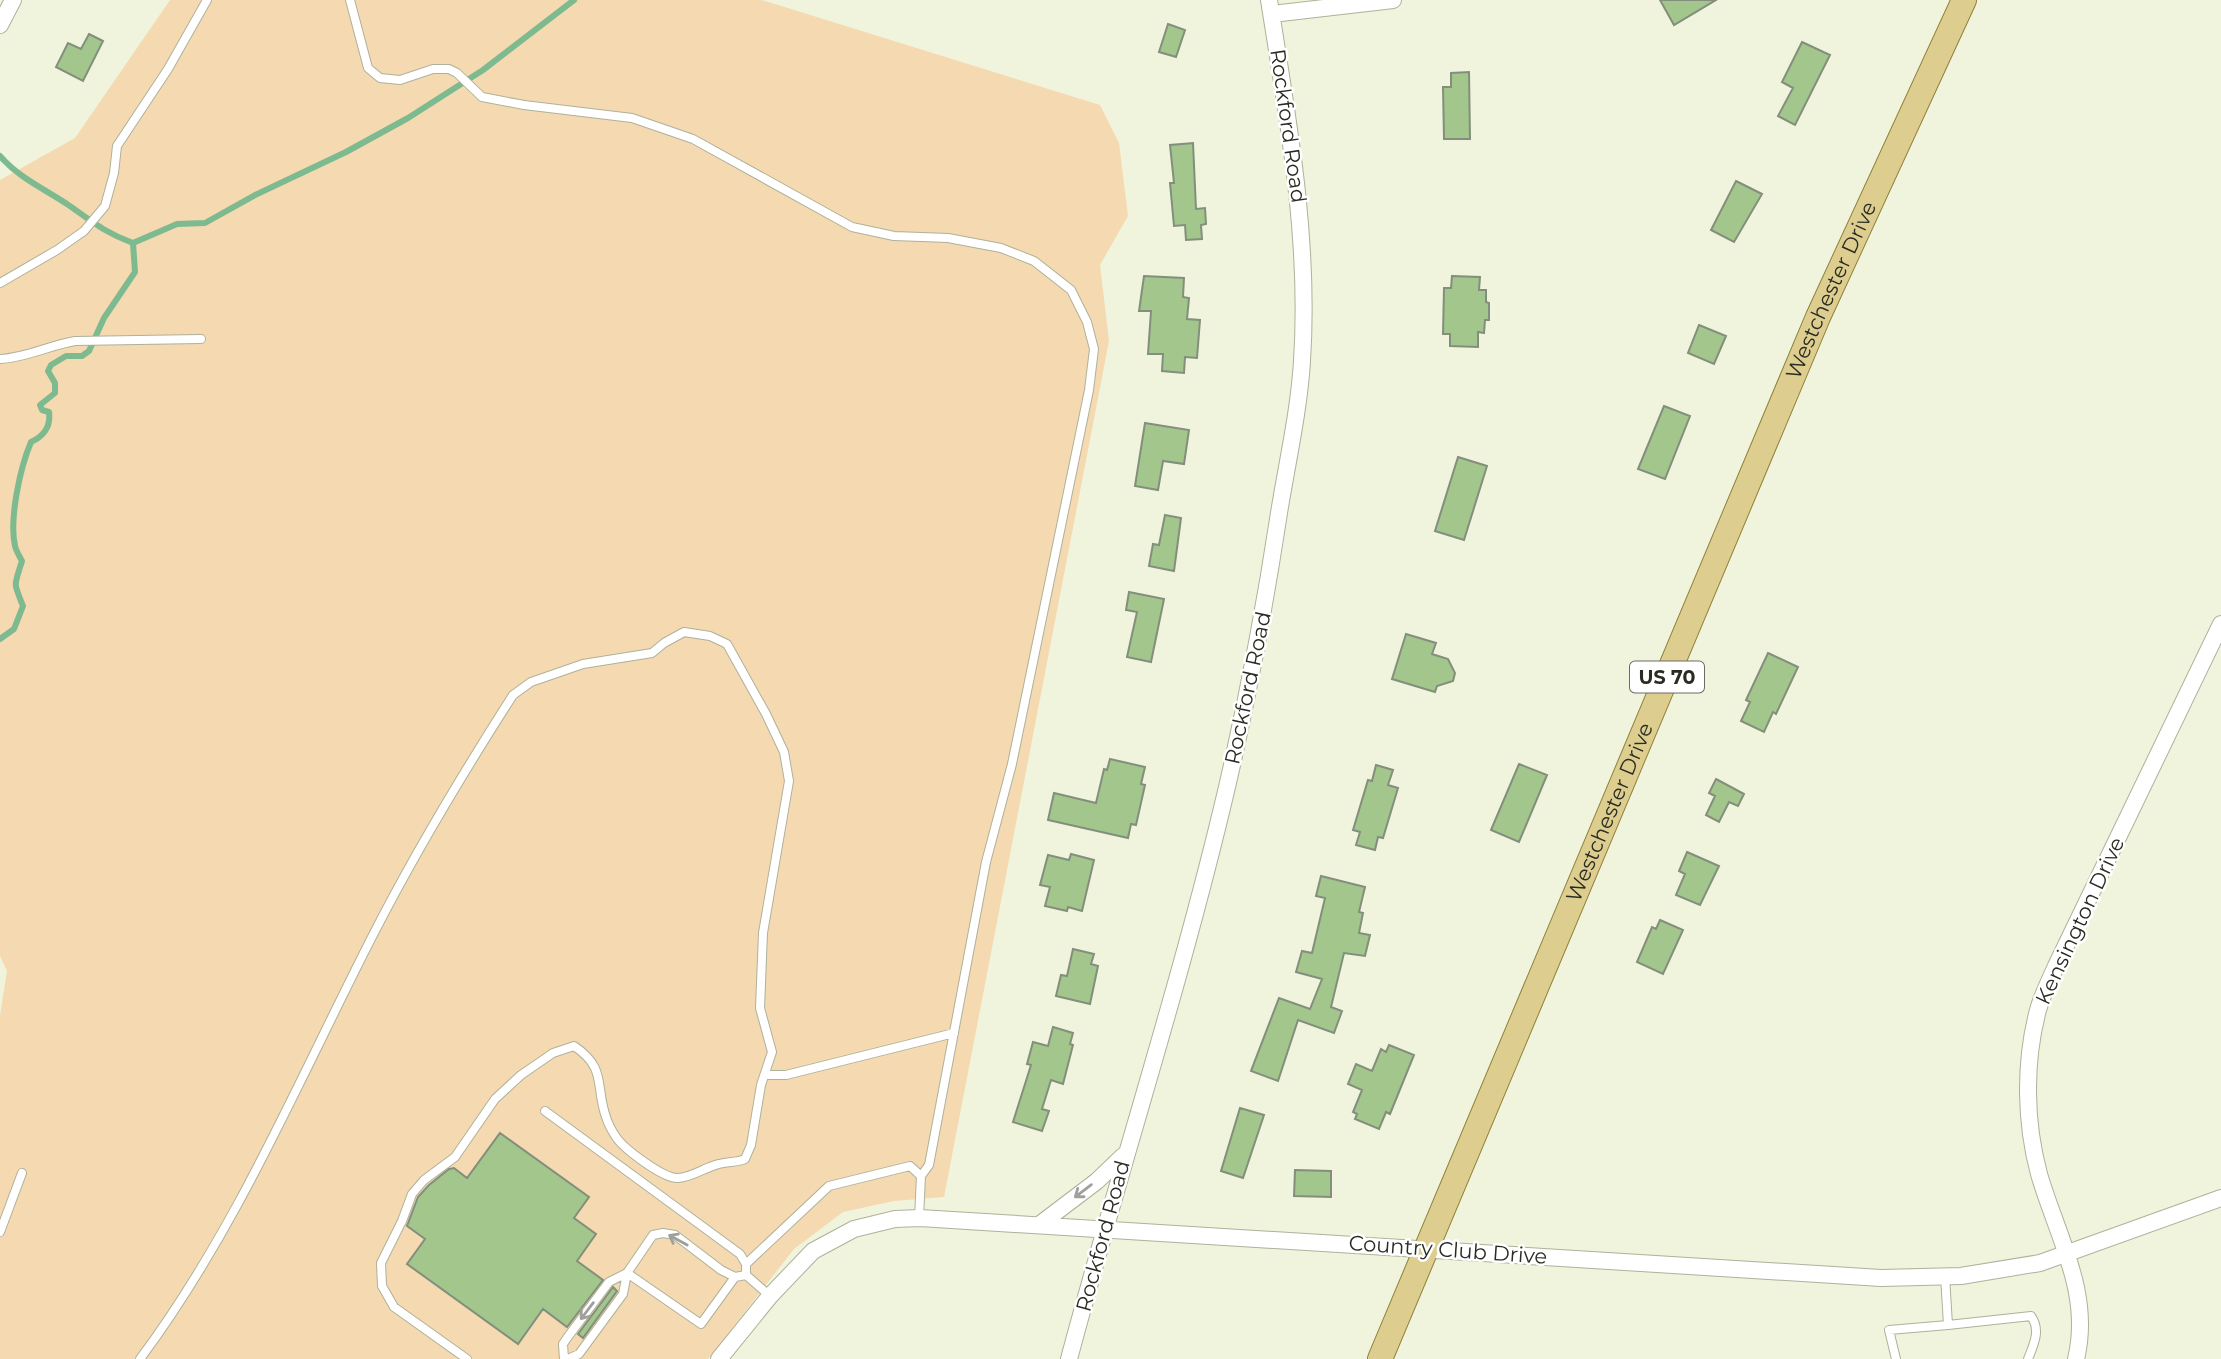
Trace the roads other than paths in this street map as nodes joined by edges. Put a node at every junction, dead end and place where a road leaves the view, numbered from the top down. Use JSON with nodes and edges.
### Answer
{"nodes":[{"id":1,"x":13,"y":0,"type":"edge"},
{"id":2,"x":208,"y":0,"type":"edge"},
{"id":3,"x":349,"y":0,"type":"edge"},
{"id":4,"x":1393,"y":0,"type":"edge"},
{"id":5,"x":1964,"y":0,"type":"edge"},
{"id":6,"x":1270,"y":7,"type":"edge"},
{"id":7,"x":0,"y":25,"type":"edge"},
{"id":8,"x":0,"y":283,"type":"edge"},
{"id":9,"x":201,"y":339,"type":"dead end"},
{"id":10,"x":0,"y":359,"type":"edge"},
{"id":11,"x":2221,"y":624,"type":"edge"},
{"id":12,"x":954,"y":1033,"type":"junction"},
{"id":13,"x":765,"y":1075,"type":"junction"},
{"id":14,"x":545,"y":1111,"type":"dead end"},
{"id":15,"x":1125,"y":1154,"type":"junction"},
{"id":16,"x":22,"y":1173,"type":"dead end"},
{"id":17,"x":920,"y":1176,"type":"junction"},
{"id":18,"x":2221,"y":1198,"type":"edge"},
{"id":19,"x":919,"y":1218,"type":"junction"},
{"id":20,"x":1039,"y":1224,"type":"junction"},
{"id":21,"x":1104,"y":1228,"type":"junction"},
{"id":22,"x":0,"y":1233,"type":"edge"},
{"id":23,"x":1426,"y":1249,"type":"junction"},
{"id":24,"x":2066,"y":1253,"type":"junction"},
{"id":25,"x":746,"y":1264,"type":"junction"},
{"id":26,"x":627,"y":1273,"type":"junction"},
{"id":27,"x":746,"y":1275,"type":"junction"},
{"id":28,"x":1945,"y":1276,"type":"junction"},
{"id":29,"x":735,"y":1277,"type":"junction"},
{"id":30,"x":770,"y":1296,"type":"junction"},
{"id":31,"x":1948,"y":1325,"type":"junction"},
{"id":32,"x":140,"y":1359,"type":"edge"},
{"id":33,"x":467,"y":1359,"type":"edge"},
{"id":34,"x":566,"y":1359,"type":"edge"},
{"id":35,"x":719,"y":1359,"type":"edge"},
{"id":36,"x":1069,"y":1359,"type":"edge"},
{"id":37,"x":1380,"y":1359,"type":"edge"},
{"id":38,"x":1896,"y":1359,"type":"edge"},
{"id":39,"x":2028,"y":1359,"type":"edge"},
{"id":40,"x":2076,"y":1359,"type":"edge"}],
"edges":[{"from":1,"to":7,"type":"street"},
{"from":2,"to":8,"type":"lane"},
{"from":3,"to":12,"type":"lane"},
{"from":4,"to":6,"type":"street"},
{"from":5,"to":23,"type":"main road","name":"Westchester Drive","number":"US 70"},
{"from":6,"to":15,"type":"street","name":"Rockford Road"},
{"from":9,"to":10,"type":"lane"},
{"from":11,"to":24,"type":"street","name":"Kensington Drive"},
{"from":12,"to":13,"type":"lane"},
{"from":12,"to":17,"type":"lane"},
{"from":13,"to":32,"type":"lane"},
{"from":13,"to":33,"type":"lane"},
{"from":14,"to":25,"type":"lane"},
{"from":15,"to":20,"type":"street","one_way":true},
{"from":15,"to":21,"type":"street","name":"Rockford Road"},
{"from":16,"to":22,"type":"lane"},
{"from":17,"to":19,"type":"lane"},
{"from":17,"to":25,"type":"lane"},
{"from":18,"to":24,"type":"street","name":"Country Club Drive"},
{"from":19,"to":20,"type":"street","name":"Country Club Drive"},
{"from":19,"to":30,"type":"street","name":"Country Club Drive"},
{"from":20,"to":21,"type":"street","name":"Country Club Drive"},
{"from":21,"to":23,"type":"street","name":"Country Club Drive"},
{"from":21,"to":36,"type":"street","name":"Rockford Road"},
{"from":23,"to":28,"type":"street","name":"Country Club Drive"},
{"from":23,"to":37,"type":"main road","name":"Westchester Drive","number":"US 70"},
{"from":24,"to":28,"type":"street","name":"Country Club Drive"},
{"from":24,"to":40,"type":"street","name":"Kensington Drive"},
{"from":25,"to":27,"type":"lane"},
{"from":29,"to":26,"type":"lane","one_way":true},
{"from":26,"to":29,"type":"lane"},
{"from":26,"to":34,"type":"lane"},
{"from":26,"to":34,"type":"lane","one_way":true},
{"from":27,"to":29,"type":"lane"},
{"from":27,"to":30,"type":"lane"},
{"from":28,"to":31,"type":"lane"},
{"from":30,"to":35,"type":"street","name":"Country Club Drive"},
{"from":31,"to":38,"type":"lane"},
{"from":31,"to":39,"type":"lane"}]}
